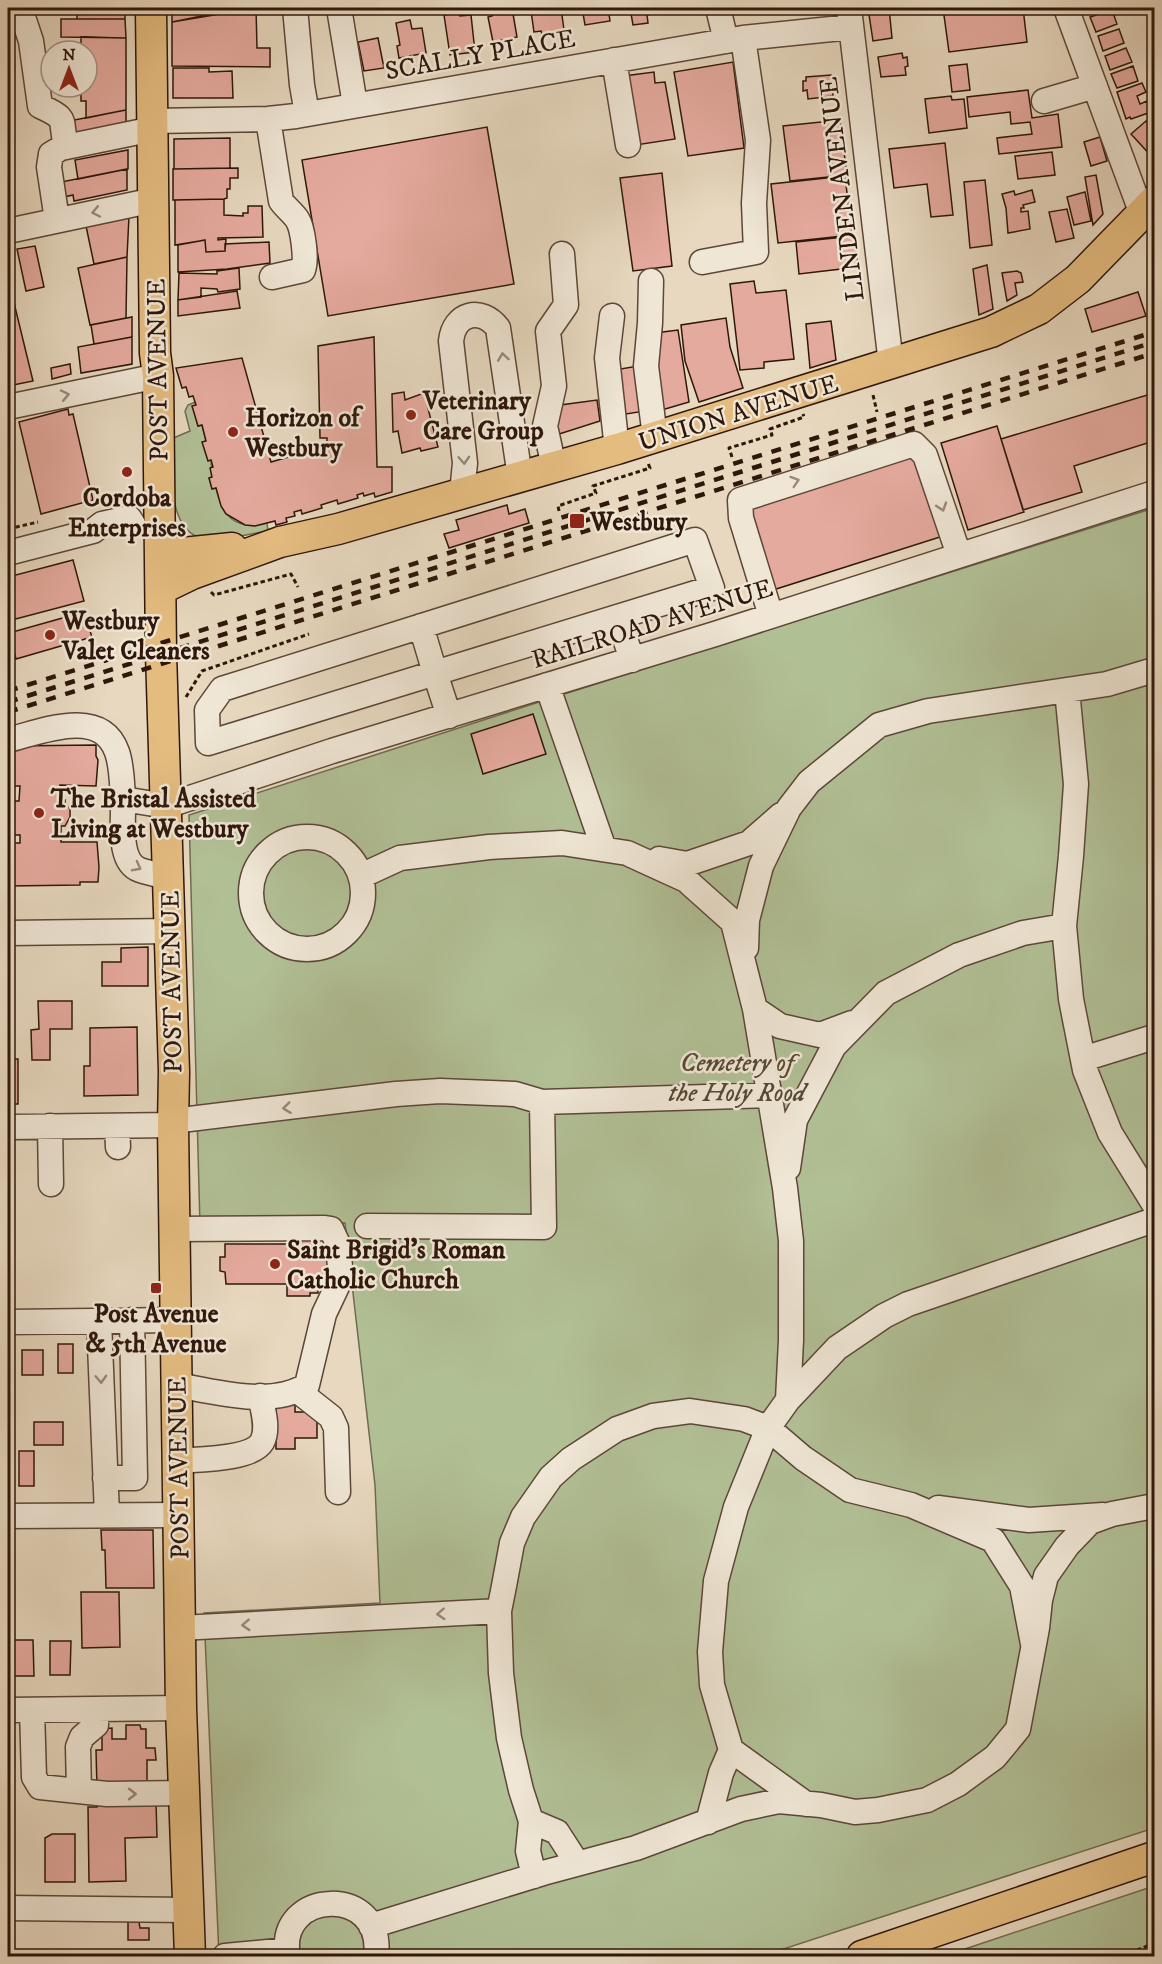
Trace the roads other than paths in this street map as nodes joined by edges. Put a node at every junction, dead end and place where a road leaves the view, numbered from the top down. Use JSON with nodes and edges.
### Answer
{"nodes":[{"id":1,"x":20,"y":8,"type":"edge"},
{"id":2,"x":151,"y":8,"type":"edge"},
{"id":3,"x":295,"y":8,"type":"edge"},
{"id":4,"x":339,"y":8,"type":"edge"},
{"id":5,"x":718,"y":8,"type":"edge"},
{"id":6,"x":1066,"y":8,"type":"edge"},
{"id":7,"x":850,"y":17,"type":"edge"},
{"id":8,"x":734,"y":40,"type":"junction"},
{"id":9,"x":614,"y":60,"type":"junction"},
{"id":10,"x":1095,"y":86,"type":"junction"},
{"id":11,"x":1044,"y":101,"type":"dead end"},
{"id":12,"x":355,"y":105,"type":"junction"},
{"id":13,"x":307,"y":114,"type":"junction"},
{"id":14,"x":268,"y":119,"type":"junction"},
{"id":15,"x":153,"y":125,"type":"junction"},
{"id":16,"x":628,"y":145,"type":"dead end"},
{"id":17,"x":66,"y":147,"type":"junction"},
{"id":18,"x":153,"y":200,"type":"junction"},
{"id":19,"x":1148,"y":207,"type":"edge"},
{"id":20,"x":57,"y":220,"type":"junction"},
{"id":21,"x":8,"y":228,"type":"edge"},
{"id":22,"x":562,"y":254,"type":"dead end"},
{"id":23,"x":702,"y":262,"type":"dead end"},
{"id":24,"x":272,"y":277,"type":"dead end"},
{"id":25,"x":651,"y":281,"type":"dead end"},
{"id":26,"x":612,"y":316,"type":"dead end"},
{"id":27,"x":158,"y":376,"type":"junction"},
{"id":28,"x":887,"y":378,"type":"junction"},
{"id":29,"x":8,"y":407,"type":"edge"},
{"id":30,"x":655,"y":437,"type":"junction"},
{"id":31,"x":627,"y":458,"type":"junction"},
{"id":32,"x":554,"y":467,"type":"junction"},
{"id":33,"x":520,"y":477,"type":"junction"},
{"id":34,"x":462,"y":494,"type":"junction"},
{"id":35,"x":1155,"y":494,"type":"edge"},
{"id":36,"x":146,"y":520,"type":"junction"},
{"id":37,"x":280,"y":542,"type":"junction"},
{"id":38,"x":8,"y":553,"type":"edge"},
{"id":39,"x":160,"y":553,"type":"junction"},
{"id":40,"x":959,"y":555,"type":"junction"},
{"id":41,"x":161,"y":589,"type":"junction"},
{"id":42,"x":771,"y":616,"type":"junction"},
{"id":43,"x":618,"y":617,"type":"junction"},
{"id":44,"x":421,"y":626,"type":"junction"},
{"id":45,"x":632,"y":660,"type":"junction"},
{"id":46,"x":1155,"y":670,"type":"edge"},
{"id":47,"x":435,"y":673,"type":"junction"},
{"id":48,"x":547,"y":685,"type":"junction"},
{"id":49,"x":1067,"y":690,"type":"junction"},
{"id":50,"x":448,"y":716,"type":"junction"},
{"id":51,"x":8,"y":740,"type":"edge"},
{"id":52,"x":123,"y":799,"type":"junction"},
{"id":53,"x":166,"y":806,"type":"junction"},
{"id":54,"x":789,"y":808,"type":"junction"},
{"id":55,"x":616,"y":851,"type":"junction"},
{"id":56,"x":361,"y":876,"type":"junction"},
{"id":57,"x":168,"y":877,"type":"junction"},
{"id":58,"x":1064,"y":926,"type":"junction"},
{"id":59,"x":171,"y":931,"type":"junction"},
{"id":60,"x":8,"y":933,"type":"edge"},
{"id":61,"x":745,"y":973,"type":"junction"},
{"id":62,"x":755,"y":1009,"type":"junction"},
{"id":63,"x":859,"y":1020,"type":"junction"},
{"id":64,"x":1155,"y":1037,"type":"edge"},
{"id":65,"x":1083,"y":1059,"type":"junction"},
{"id":66,"x":769,"y":1095,"type":"junction"},
{"id":67,"x":542,"y":1102,"type":"junction"},
{"id":68,"x":173,"y":1123,"type":"junction"},
{"id":69,"x":50,"y":1126,"type":"junction"},
{"id":70,"x":8,"y":1127,"type":"edge"},
{"id":71,"x":51,"y":1184,"type":"dead end"},
{"id":72,"x":785,"y":1188,"type":"junction"},
{"id":73,"x":1155,"y":1204,"type":"edge"},
{"id":74,"x":1155,"y":1221,"type":"edge"},
{"id":75,"x":367,"y":1226,"type":"dead end"},
{"id":76,"x":174,"y":1229,"type":"junction"},
{"id":77,"x":132,"y":1320,"type":"junction"},
{"id":78,"x":176,"y":1320,"type":"junction"},
{"id":79,"x":99,"y":1321,"type":"junction"},
{"id":80,"x":8,"y":1322,"type":"edge"},
{"id":81,"x":177,"y":1385,"type":"junction"},
{"id":82,"x":298,"y":1390,"type":"junction"},
{"id":83,"x":260,"y":1396,"type":"junction"},
{"id":84,"x":788,"y":1400,"type":"junction"},
{"id":85,"x":768,"y":1428,"type":"junction"},
{"id":86,"x":178,"y":1461,"type":"junction"},
{"id":87,"x":105,"y":1478,"type":"junction"},
{"id":88,"x":338,"y":1492,"type":"dead end"},
{"id":89,"x":911,"y":1505,"type":"junction"},
{"id":90,"x":1155,"y":1506,"type":"edge"},
{"id":91,"x":1112,"y":1514,"type":"junction"},
{"id":92,"x":107,"y":1515,"type":"junction"},
{"id":93,"x":178,"y":1515,"type":"junction"},
{"id":94,"x":8,"y":1516,"type":"edge"},
{"id":95,"x":499,"y":1611,"type":"junction"},
{"id":96,"x":180,"y":1628,"type":"junction"},
{"id":97,"x":1033,"y":1644,"type":"junction"},
{"id":98,"x":182,"y":1708,"type":"junction"},
{"id":99,"x":96,"y":1709,"type":"junction"},
{"id":100,"x":8,"y":1710,"type":"edge"},
{"id":101,"x":32,"y":1710,"type":"junction"},
{"id":102,"x":731,"y":1750,"type":"junction"},
{"id":103,"x":80,"y":1791,"type":"junction"},
{"id":104,"x":185,"y":1794,"type":"junction"},
{"id":105,"x":806,"y":1804,"type":"junction"},
{"id":106,"x":531,"y":1821,"type":"junction"},
{"id":107,"x":708,"y":1821,"type":"junction"},
{"id":108,"x":1155,"y":1857,"type":"edge"},
{"id":109,"x":578,"y":1863,"type":"junction"},
{"id":110,"x":534,"y":1876,"type":"junction"},
{"id":111,"x":8,"y":1908,"type":"edge"},
{"id":112,"x":188,"y":1910,"type":"junction"},
{"id":113,"x":371,"y":1926,"type":"junction"},
{"id":114,"x":287,"y":1953,"type":"edge"},
{"id":115,"x":190,"y":1956,"type":"edge"},
{"id":116,"x":225,"y":1956,"type":"edge"},
{"id":117,"x":376,"y":1956,"type":"edge"},
{"id":118,"x":862,"y":1956,"type":"edge"}],
"edges":[{"from":1,"to":17,"type":"street"},
{"from":2,"to":15,"type":"main road","name":"POST AVENUE"},
{"from":3,"to":13,"type":"street"},
{"from":4,"to":12,"type":"street"},
{"from":5,"to":8,"type":"street"},
{"from":6,"to":10,"type":"street"},
{"from":7,"to":8,"type":"street","name":"SCALLY PLACE"},
{"from":7,"to":28,"type":"street","name":"LINDEN AVENUE"},
{"from":8,"to":9,"type":"street","name":"SCALLY PLACE"},
{"from":8,"to":23,"type":"street"},
{"from":9,"to":12,"type":"street","name":"SCALLY PLACE"},
{"from":9,"to":16,"type":"street"},
{"from":10,"to":11,"type":"street"},
{"from":10,"to":19,"type":"street"},
{"from":12,"to":13,"type":"street","name":"SCALLY PLACE"},
{"from":13,"to":14,"type":"street","name":"SCALLY PLACE"},
{"from":14,"to":15,"type":"street","name":"SCALLY PLACE"},
{"from":14,"to":24,"type":"street"},
{"from":15,"to":17,"type":"street","name":"SCALLY PLACE"},
{"from":15,"to":18,"type":"main road","name":"POST AVENUE"},
{"from":17,"to":20,"type":"street"},
{"from":18,"to":20,"type":"street","one_way":true},
{"from":18,"to":27,"type":"main road","name":"POST AVENUE"},
{"from":19,"to":28,"type":"main road","name":"UNION AVENUE"},
{"from":20,"to":21,"type":"street"},
{"from":22,"to":32,"type":"street"},
{"from":25,"to":30,"type":"street"},
{"from":26,"to":31,"type":"street"},
{"from":29,"to":27,"type":"street","one_way":true},
{"from":27,"to":36,"type":"main road","name":"POST AVENUE"},
{"from":28,"to":30,"type":"main road","name":"UNION AVENUE"},
{"from":30,"to":31,"type":"main road","name":"UNION AVENUE"},
{"from":31,"to":32,"type":"main road","name":"UNION AVENUE"},
{"from":32,"to":33,"type":"main road","name":"UNION AVENUE"},
{"from":33,"to":34,"type":"main road","name":"UNION AVENUE"},
{"from":33,"to":34,"type":"street","one_way":true},
{"from":34,"to":37,"type":"main road","name":"UNION AVENUE"},
{"from":35,"to":40,"type":"street","name":"RAILROAD AVENUE"},
{"from":36,"to":38,"type":"street"},
{"from":36,"to":39,"type":"main road","name":"POST AVENUE"},
{"from":37,"to":39,"type":"main road","name":"UNION AVENUE"},
{"from":37,"to":41,"type":"main road","name":"UNION AVENUE"},
{"from":39,"to":41,"type":"main road","name":"POST AVENUE"},
{"from":40,"to":42,"type":"street","name":"RAILROAD AVENUE"},
{"from":42,"to":40,"type":"street","one_way":true},
{"from":41,"to":53,"type":"main road","name":"POST AVENUE"},
{"from":42,"to":45,"type":"street","name":"RAILROAD AVENUE"},
{"from":43,"to":44,"type":"street"},
{"from":43,"to":45,"type":"street"},
{"from":43,"to":47,"type":"street"},
{"from":44,"to":47,"type":"street"},
{"from":44,"to":47,"type":"street"},
{"from":45,"to":48,"type":"street","name":"RAILROAD AVENUE"},
{"from":46,"to":49,"type":"street"},
{"from":47,"to":50,"type":"street"},
{"from":48,"to":50,"type":"street","name":"RAILROAD AVENUE"},
{"from":48,"to":55,"type":"street"},
{"from":49,"to":54,"type":"street"},
{"from":49,"to":58,"type":"street"},
{"from":50,"to":53,"type":"street","name":"RAILROAD AVENUE"},
{"from":51,"to":52,"type":"street"},
{"from":52,"to":53,"type":"street"},
{"from":52,"to":57,"type":"street","one_way":true},
{"from":53,"to":57,"type":"main road","name":"POST AVENUE"},
{"from":54,"to":55,"type":"street"},
{"from":54,"to":61,"type":"street"},
{"from":55,"to":56,"type":"street"},
{"from":55,"to":61,"type":"street"},
{"from":56,"to":56,"type":"street"},
{"from":57,"to":59,"type":"main road","name":"POST AVENUE"},
{"from":58,"to":63,"type":"street"},
{"from":58,"to":65,"type":"street"},
{"from":59,"to":60,"type":"street"},
{"from":59,"to":68,"type":"main road","name":"POST AVENUE"},
{"from":61,"to":62,"type":"street"},
{"from":62,"to":63,"type":"street"},
{"from":62,"to":66,"type":"street"},
{"from":63,"to":72,"type":"street"},
{"from":64,"to":65,"type":"street"},
{"from":65,"to":73,"type":"street"},
{"from":66,"to":67,"type":"street"},
{"from":66,"to":72,"type":"street"},
{"from":67,"to":68,"type":"street","one_way":true},
{"from":67,"to":75,"type":"street"},
{"from":68,"to":69,"type":"street"},
{"from":68,"to":76,"type":"main road","name":"POST AVENUE"},
{"from":69,"to":70,"type":"street"},
{"from":69,"to":71,"type":"street"},
{"from":72,"to":84,"type":"street"},
{"from":74,"to":84,"type":"street"},
{"from":76,"to":78,"type":"main road","name":"POST AVENUE"},
{"from":76,"to":82,"type":"street"},
{"from":77,"to":78,"type":"street"},
{"from":77,"to":79,"type":"street"},
{"from":77,"to":87,"type":"street"},
{"from":78,"to":81,"type":"main road","name":"POST AVENUE"},
{"from":79,"to":80,"type":"street"},
{"from":79,"to":87,"type":"street","one_way":true},
{"from":81,"to":83,"type":"street"},
{"from":81,"to":86,"type":"main road","name":"POST AVENUE"},
{"from":82,"to":83,"type":"street"},
{"from":82,"to":88,"type":"street"},
{"from":83,"to":86,"type":"street"},
{"from":84,"to":85,"type":"street"},
{"from":85,"to":89,"type":"street"},
{"from":85,"to":95,"type":"street"},
{"from":85,"to":102,"type":"street"},
{"from":86,"to":93,"type":"main road","name":"POST AVENUE"},
{"from":87,"to":92,"type":"street"},
{"from":89,"to":91,"type":"street"},
{"from":89,"to":97,"type":"street"},
{"from":90,"to":91,"type":"street"},
{"from":91,"to":97,"type":"street"},
{"from":92,"to":93,"type":"street"},
{"from":92,"to":94,"type":"street"},
{"from":93,"to":96,"type":"main road","name":"POST AVENUE"},
{"from":95,"to":96,"type":"street","one_way":true},
{"from":95,"to":106,"type":"street"},
{"from":96,"to":98,"type":"main road","name":"POST AVENUE"},
{"from":97,"to":105,"type":"street"},
{"from":98,"to":99,"type":"street"},
{"from":98,"to":104,"type":"main road","name":"POST AVENUE"},
{"from":99,"to":101,"type":"street"},
{"from":99,"to":103,"type":"street"},
{"from":100,"to":101,"type":"street"},
{"from":101,"to":103,"type":"street"},
{"from":102,"to":105,"type":"street"},
{"from":102,"to":107,"type":"street"},
{"from":103,"to":104,"type":"street","one_way":true},
{"from":104,"to":112,"type":"main road","name":"POST AVENUE"},
{"from":105,"to":107,"type":"street"},
{"from":106,"to":109,"type":"street"},
{"from":106,"to":110,"type":"street"},
{"from":107,"to":109,"type":"street"},
{"from":108,"to":118,"type":"main road"},
{"from":109,"to":110,"type":"street"},
{"from":110,"to":113,"type":"street"},
{"from":111,"to":112,"type":"street"},
{"from":112,"to":115,"type":"main road","name":"POST AVENUE"},
{"from":113,"to":114,"type":"street"},
{"from":113,"to":117,"type":"street"},
{"from":114,"to":116,"type":"street"}]}
